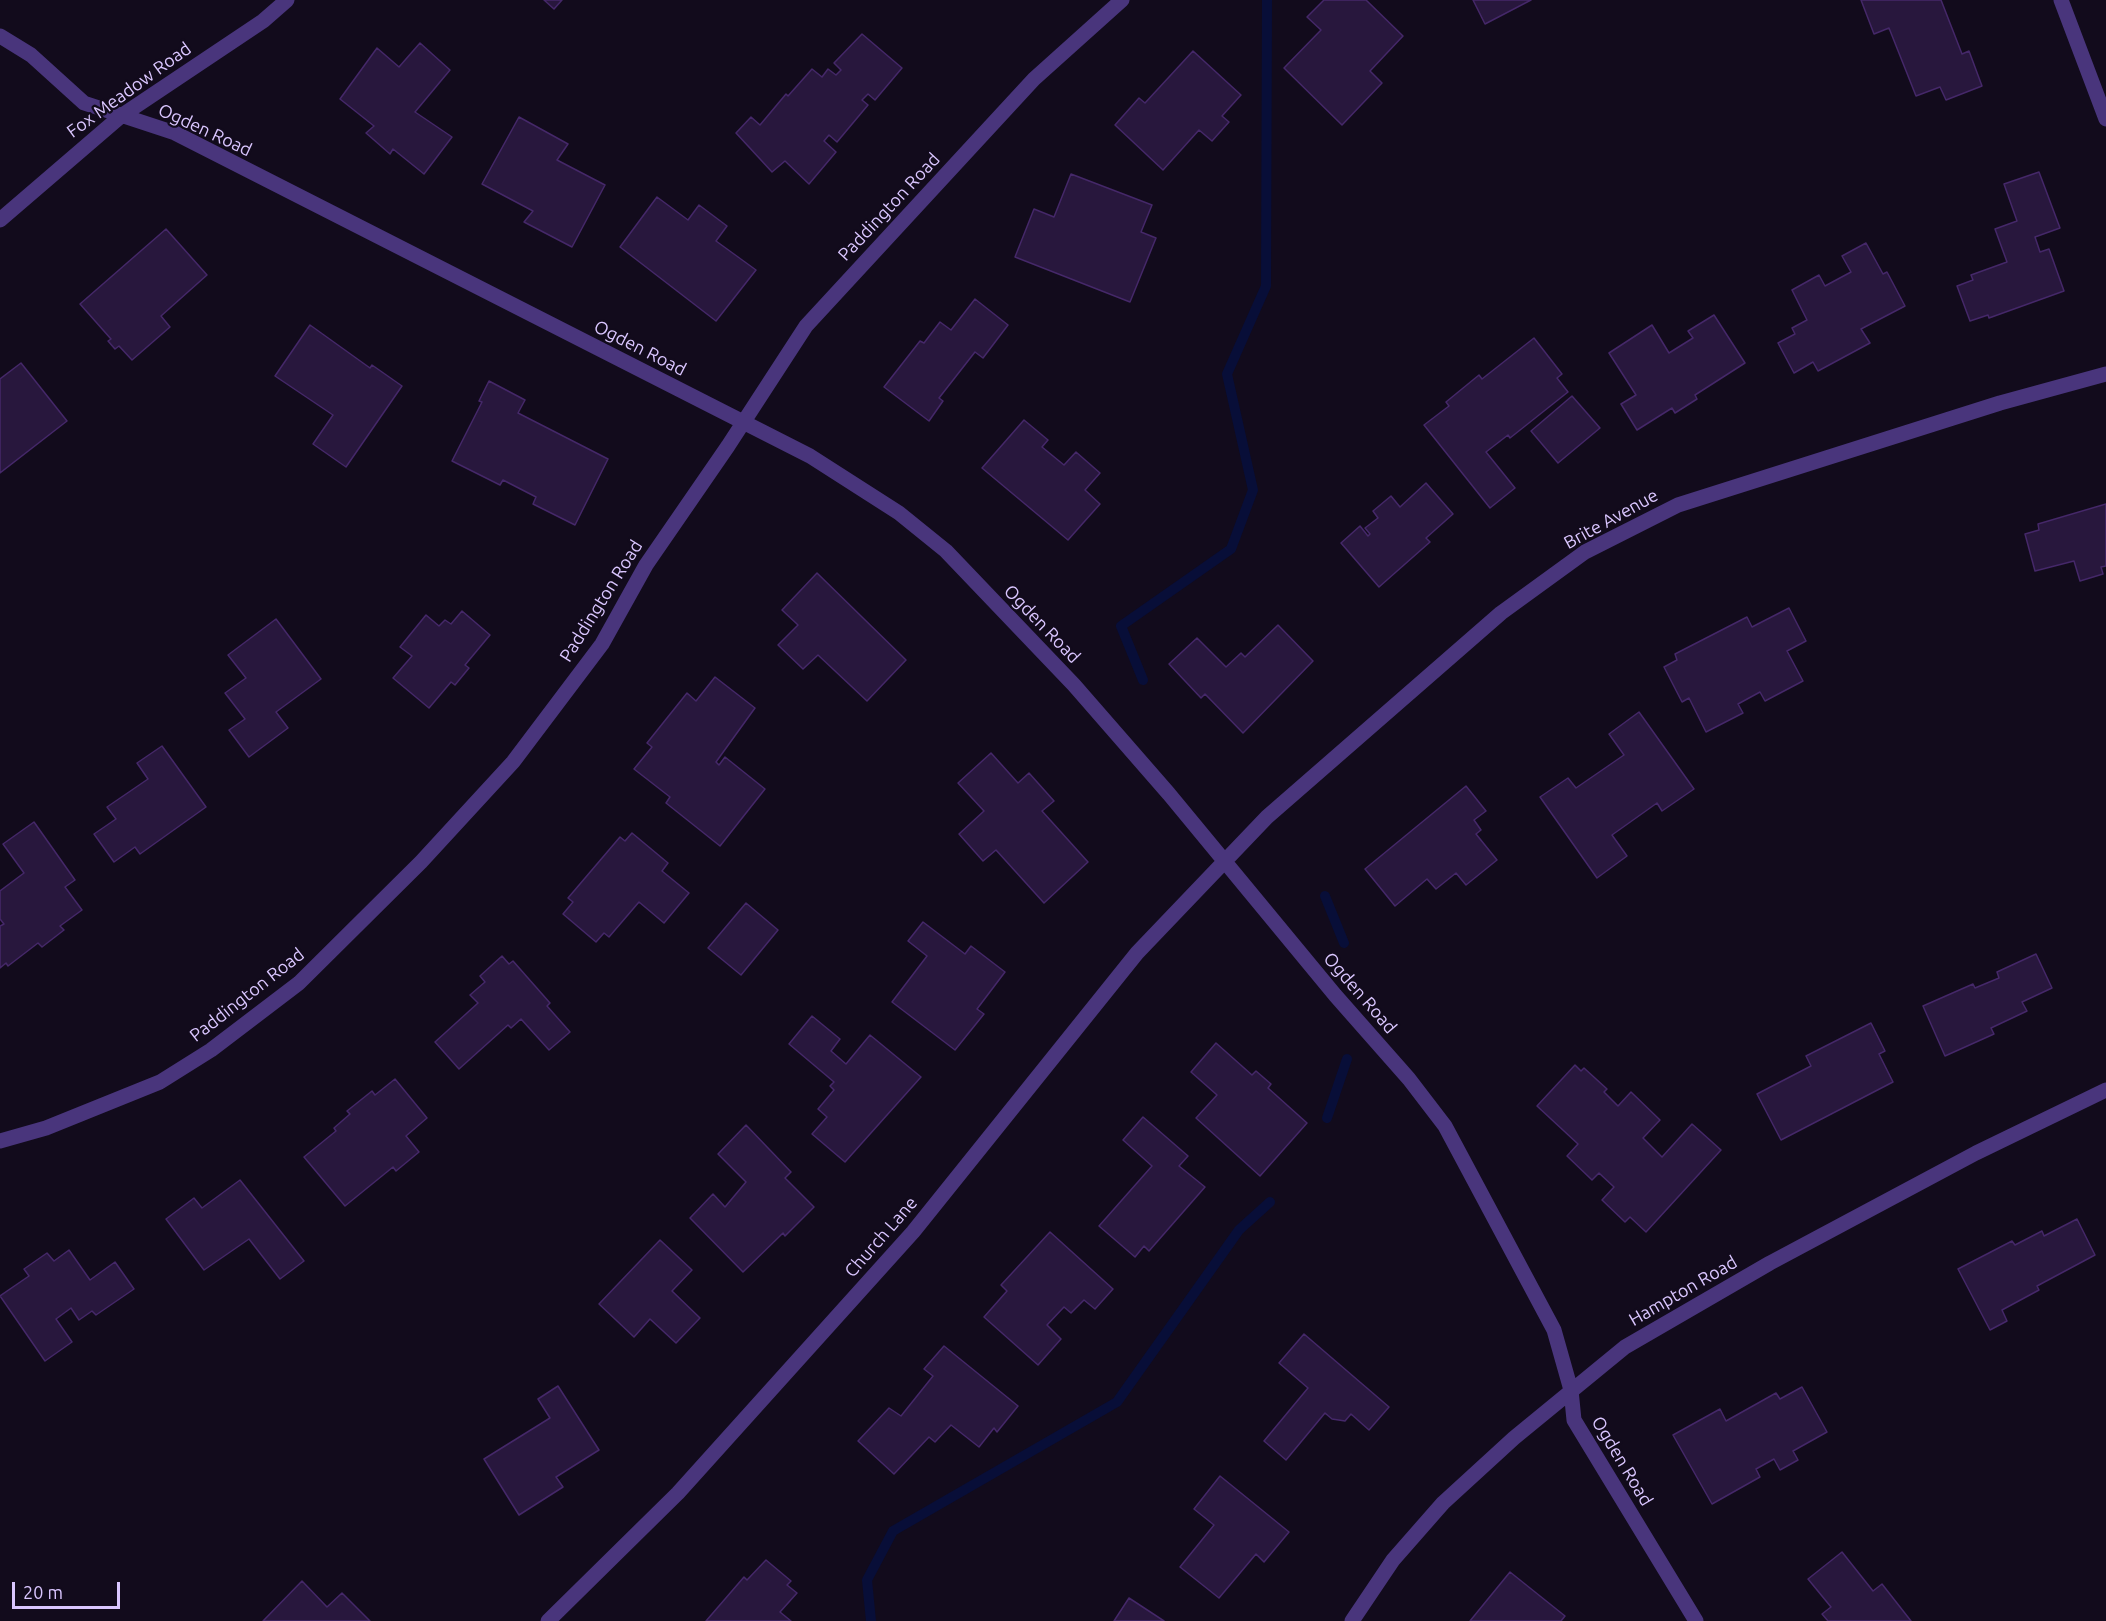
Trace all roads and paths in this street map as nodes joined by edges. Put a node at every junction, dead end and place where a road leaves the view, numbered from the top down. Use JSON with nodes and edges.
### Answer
{"nodes":[{"id":1,"x":287,"y":0,"type":"edge"},
{"id":2,"x":1122,"y":0,"type":"edge"},
{"id":3,"x":2061,"y":0,"type":"edge"},
{"id":4,"x":0,"y":36,"type":"edge"},
{"id":5,"x":121,"y":116,"type":"junction"},
{"id":6,"x":2106,"y":119,"type":"edge"},
{"id":7,"x":0,"y":220,"type":"edge"},
{"id":8,"x":2106,"y":374,"type":"edge"},
{"id":9,"x":743,"y":422,"type":"junction"},
{"id":10,"x":1224,"y":861,"type":"junction"},
{"id":11,"x":2106,"y":1090,"type":"edge"},
{"id":12,"x":0,"y":1141,"type":"edge"},
{"id":13,"x":1571,"y":1390,"type":"junction"},
{"id":14,"x":548,"y":1621,"type":"edge"},
{"id":15,"x":1352,"y":1621,"type":"edge"},
{"id":16,"x":1696,"y":1621,"type":"edge"}],
"edges":[{"from":1,"to":5,"type":"street","name":"Fox Meadow Road"},
{"from":2,"to":9,"type":"street","name":"Paddington Road"},
{"from":3,"to":6,"type":"street"},
{"from":4,"to":5,"type":"street","name":"Ogden Road"},
{"from":5,"to":7,"type":"street","name":"Fox Meadow Road"},
{"from":5,"to":9,"type":"street","name":"Ogden Road"},
{"from":8,"to":10,"type":"street","name":"Brite Avenue"},
{"from":9,"to":10,"type":"street","name":"Ogden Road"},
{"from":9,"to":12,"type":"street","name":"Paddington Road"},
{"from":10,"to":13,"type":"street","name":"Ogden Road"},
{"from":10,"to":14,"type":"street","name":"Church Lane"},
{"from":11,"to":13,"type":"street","name":"Hampton Road"},
{"from":13,"to":15,"type":"street","name":"Hampton Road"},
{"from":13,"to":16,"type":"street","name":"Ogden Road"}]}
